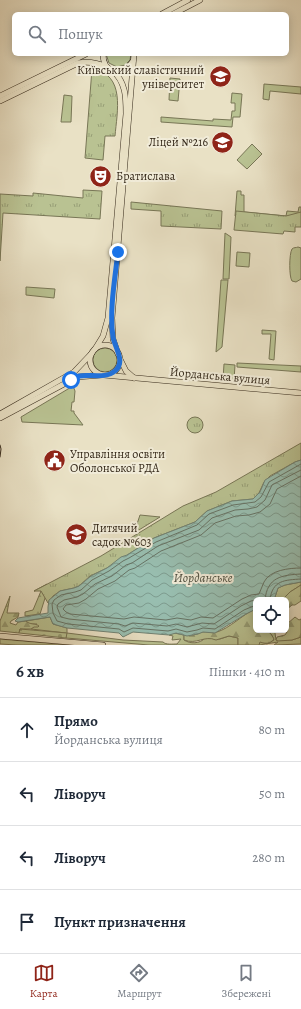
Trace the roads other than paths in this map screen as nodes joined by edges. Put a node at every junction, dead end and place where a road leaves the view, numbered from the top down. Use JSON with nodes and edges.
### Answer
{"nodes":[{"id":1,"x":188,"y":0,"type":"edge"},
{"id":2,"x":200,"y":0,"type":"edge"},
{"id":3,"x":166,"y":12,"type":"edge"},
{"id":4,"x":177,"y":12,"type":"edge"},
{"id":5,"x":82,"y":56,"type":"edge"},
{"id":6,"x":103,"y":56,"type":"edge"},
{"id":7,"x":134,"y":56,"type":"edge"},
{"id":8,"x":110,"y":69,"type":"junction"},
{"id":9,"x":0,"y":96,"type":"edge"},
{"id":10,"x":0,"y":101,"type":"edge"},
{"id":11,"x":94,"y":351,"type":"junction"},
{"id":12,"x":119,"y":356,"type":"junction"},
{"id":13,"x":103,"y":375,"type":"junction"},
{"id":14,"x":136,"y":379,"type":"junction"},
{"id":15,"x":301,"y":393,"type":"edge"},
{"id":16,"x":0,"y":414,"type":"edge"},
{"id":17,"x":0,"y":418,"type":"edge"},
{"id":18,"x":0,"y":636,"type":"edge"},
{"id":19,"x":103,"y":645,"type":"edge"}],
"edges":[{"from":1,"to":3,"type":"main road"},
{"from":2,"to":4,"type":"main road"},
{"from":5,"to":9,"type":"main road"},
{"from":6,"to":8,"type":"main road"},
{"from":7,"to":8,"type":"main road"},
{"from":7,"to":12,"type":"main road"},
{"from":8,"to":10,"type":"main road"},
{"from":8,"to":11,"type":"main road"},
{"from":11,"to":12,"type":"main road"},
{"from":11,"to":13,"type":"main road"},
{"from":11,"to":16,"type":"main road"},
{"from":12,"to":13,"type":"main road"},
{"from":12,"to":14,"type":"main road"},
{"from":13,"to":14,"type":"main road","name":"Йорданська вулиця"},
{"from":13,"to":17,"type":"main road","name":"Йорданська вулиця"},
{"from":14,"to":15,"type":"main road","name":"Йорданська вулиця"},
{"from":18,"to":19,"type":"main road"}]}
